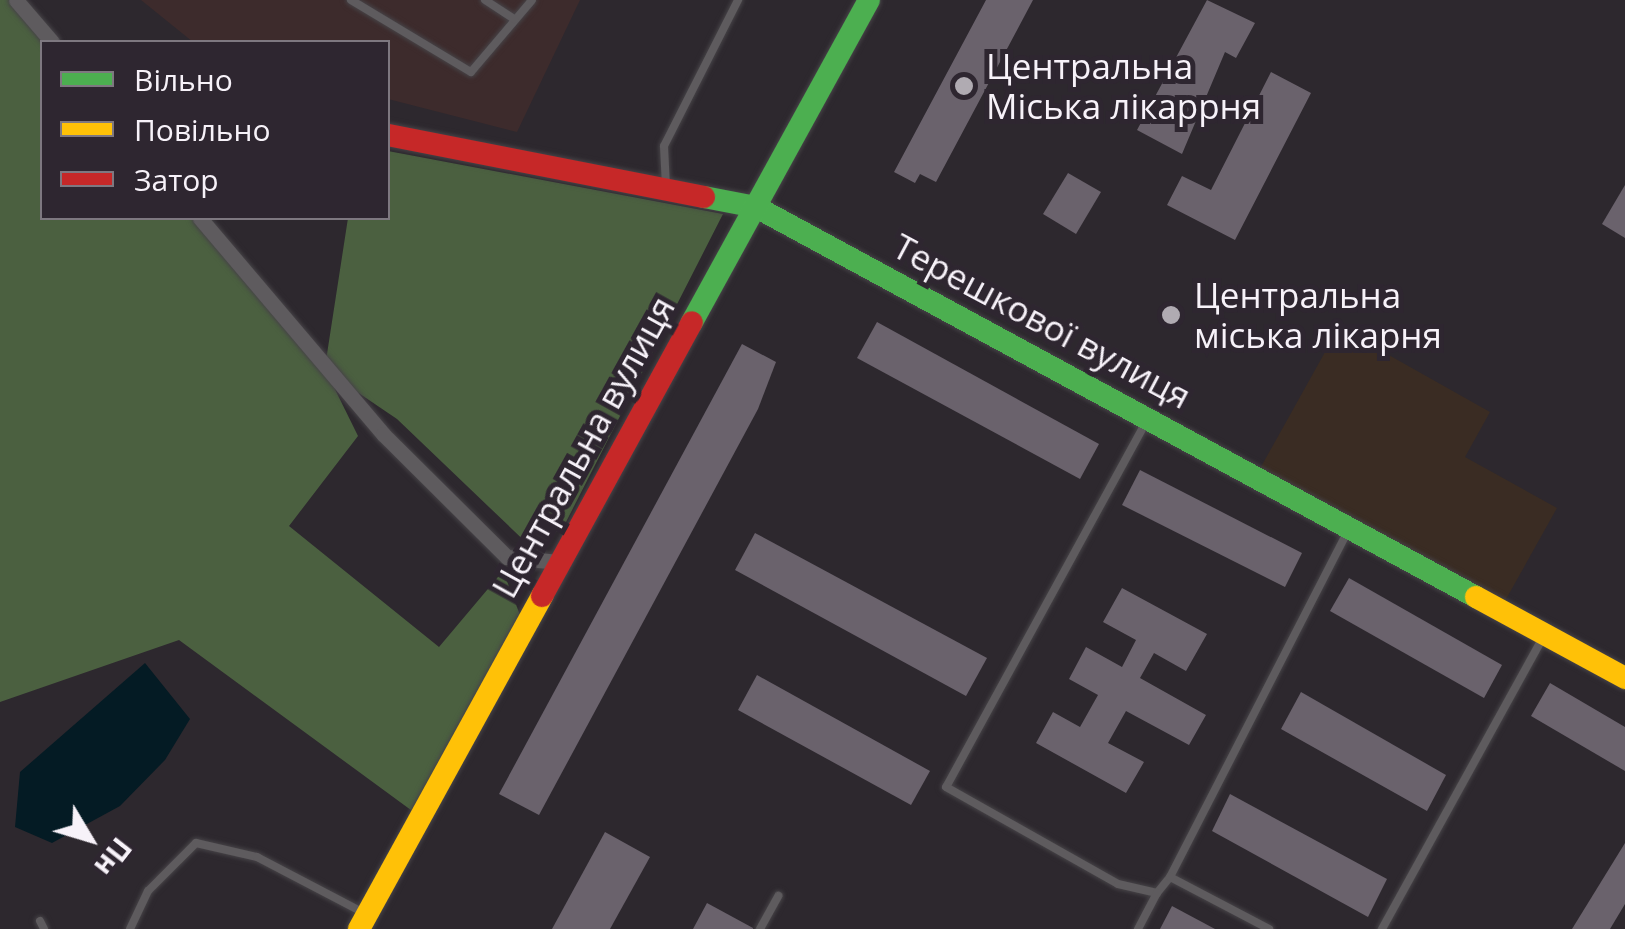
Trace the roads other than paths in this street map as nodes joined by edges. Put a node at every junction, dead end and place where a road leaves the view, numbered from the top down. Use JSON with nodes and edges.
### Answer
{"nodes":[{"id":1,"x":16,"y":0,"type":"edge"},
{"id":2,"x":351,"y":0,"type":"edge"},
{"id":3,"x":485,"y":0,"type":"edge"},
{"id":4,"x":532,"y":0,"type":"edge"},
{"id":5,"x":738,"y":0,"type":"edge"},
{"id":6,"x":869,"y":0,"type":"edge"},
{"id":7,"x":514,"y":19,"type":"junction"},
{"id":8,"x":50,"y":40,"type":"edge"},
{"id":9,"x":390,"y":135,"type":"edge"},
{"id":10,"x":666,"y":187,"type":"junction"},
{"id":11,"x":756,"y":207,"type":"junction"},
{"id":12,"x":202,"y":220,"type":"edge"},
{"id":13,"x":1148,"y":418,"type":"junction"},
{"id":14,"x":1350,"y":527,"type":"junction"},
{"id":15,"x":559,"y":562,"type":"junction"},
{"id":16,"x":1544,"y":635,"type":"junction"},
{"id":17,"x":1625,"y":678,"type":"edge"},
{"id":18,"x":1170,"y":877,"type":"junction"},
{"id":19,"x":1157,"y":893,"type":"junction"},
{"id":20,"x":778,"y":896,"type":"dead end"},
{"id":21,"x":363,"y":922,"type":"edge"},
{"id":22,"x":130,"y":929,"type":"edge"},
{"id":23,"x":760,"y":929,"type":"edge"},
{"id":24,"x":1138,"y":929,"type":"edge"},
{"id":25,"x":1269,"y":929,"type":"edge"},
{"id":26,"x":1382,"y":929,"type":"edge"}],
"edges":[{"from":1,"to":8,"type":"street"},
{"from":2,"to":7,"type":"lane"},
{"from":3,"to":7,"type":"lane"},
{"from":4,"to":7,"type":"lane"},
{"from":5,"to":10,"type":"lane"},
{"from":6,"to":11,"type":"street","name":"Центральна вулиця"},
{"from":9,"to":10,"type":"street","name":"Терешкової вулиця"},
{"from":10,"to":11,"type":"street","name":"Терешкової вулиця"},
{"from":11,"to":13,"type":"street","name":"Терешкової вулиця"},
{"from":11,"to":15,"type":"street","name":"Центральна вулиця"},
{"from":12,"to":15,"type":"street"},
{"from":13,"to":14,"type":"street","name":"Терешкової вулиця"},
{"from":13,"to":19,"type":"lane"},
{"from":14,"to":16,"type":"street","name":"Терешкової вулиця"},
{"from":14,"to":18,"type":"lane"},
{"from":15,"to":21,"type":"street","name":"Центральна вулиця"},
{"from":16,"to":17,"type":"street","name":"Терешкової вулиця"},
{"from":16,"to":26,"type":"lane"},
{"from":18,"to":19,"type":"lane"},
{"from":18,"to":25,"type":"lane"},
{"from":19,"to":24,"type":"lane"},
{"from":20,"to":23,"type":"lane"},
{"from":21,"to":22,"type":"lane"}]}
